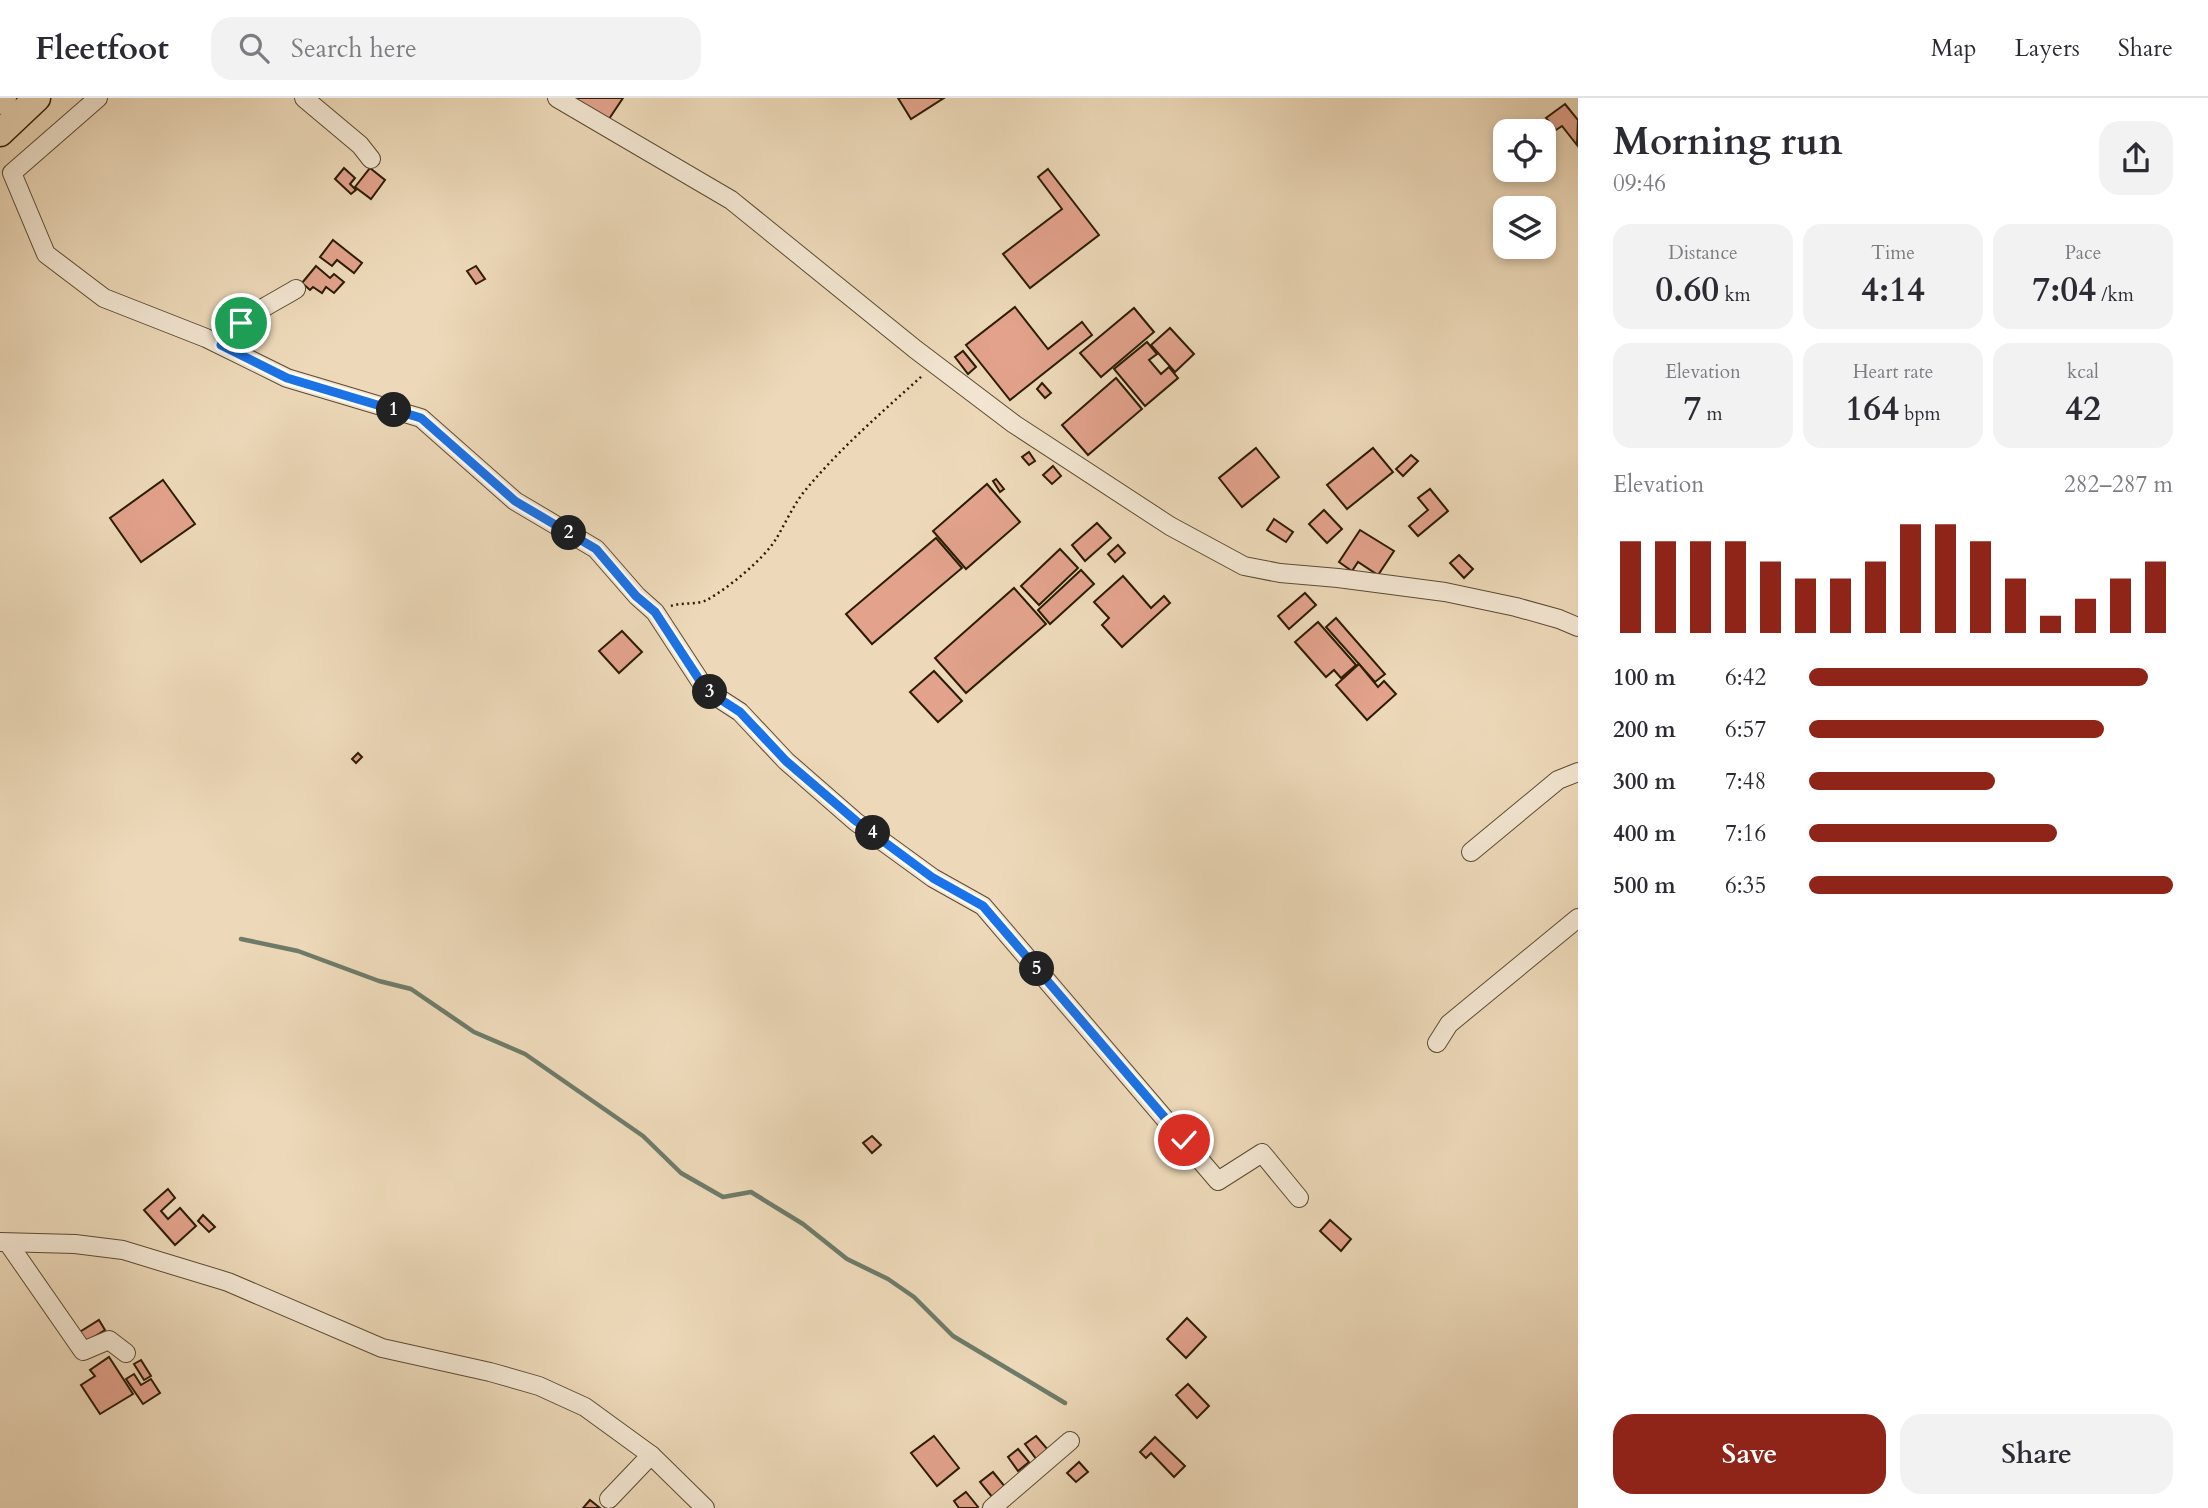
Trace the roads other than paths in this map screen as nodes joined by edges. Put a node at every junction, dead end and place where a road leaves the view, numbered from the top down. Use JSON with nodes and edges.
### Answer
{"nodes":[{"id":1,"x":37,"y":98,"type":"edge"},
{"id":2,"x":98,"y":98,"type":"edge"},
{"id":3,"x":304,"y":98,"type":"edge"},
{"id":4,"x":557,"y":98,"type":"edge"},
{"id":5,"x":0,"y":133,"type":"edge"},
{"id":6,"x":371,"y":159,"type":"dead end"},
{"id":7,"x":296,"y":289,"type":"dead end"},
{"id":8,"x":221,"y":345,"type":"junction"},
{"id":9,"x":1578,"y":627,"type":"edge"},
{"id":10,"x":1578,"y":772,"type":"edge"},
{"id":11,"x":1471,"y":852,"type":"dead end"},
{"id":12,"x":1578,"y":918,"type":"edge"},
{"id":13,"x":1437,"y":1043,"type":"dead end"},
{"id":14,"x":1299,"y":1198,"type":"dead end"},
{"id":15,"x":4,"y":1242,"type":"edge"},
{"id":16,"x":126,"y":1353,"type":"dead end"},
{"id":17,"x":1070,"y":1441,"type":"dead end"},
{"id":18,"x":651,"y":1455,"type":"junction"},
{"id":19,"x":609,"y":1499,"type":"dead end"},
{"id":20,"x":705,"y":1508,"type":"edge"},
{"id":21,"x":992,"y":1508,"type":"edge"}],
"edges":[{"from":1,"to":5,"type":"highway"},
{"from":2,"to":8,"type":"street"},
{"from":3,"to":6,"type":"street"},
{"from":4,"to":9,"type":"street"},
{"from":7,"to":8,"type":"street"},
{"from":8,"to":14,"type":"street"},
{"from":10,"to":11,"type":"street"},
{"from":12,"to":13,"type":"street"},
{"from":15,"to":16,"type":"street"},
{"from":15,"to":18,"type":"street"},
{"from":17,"to":21,"type":"street"},
{"from":18,"to":19,"type":"street"},
{"from":18,"to":20,"type":"street"}]}
